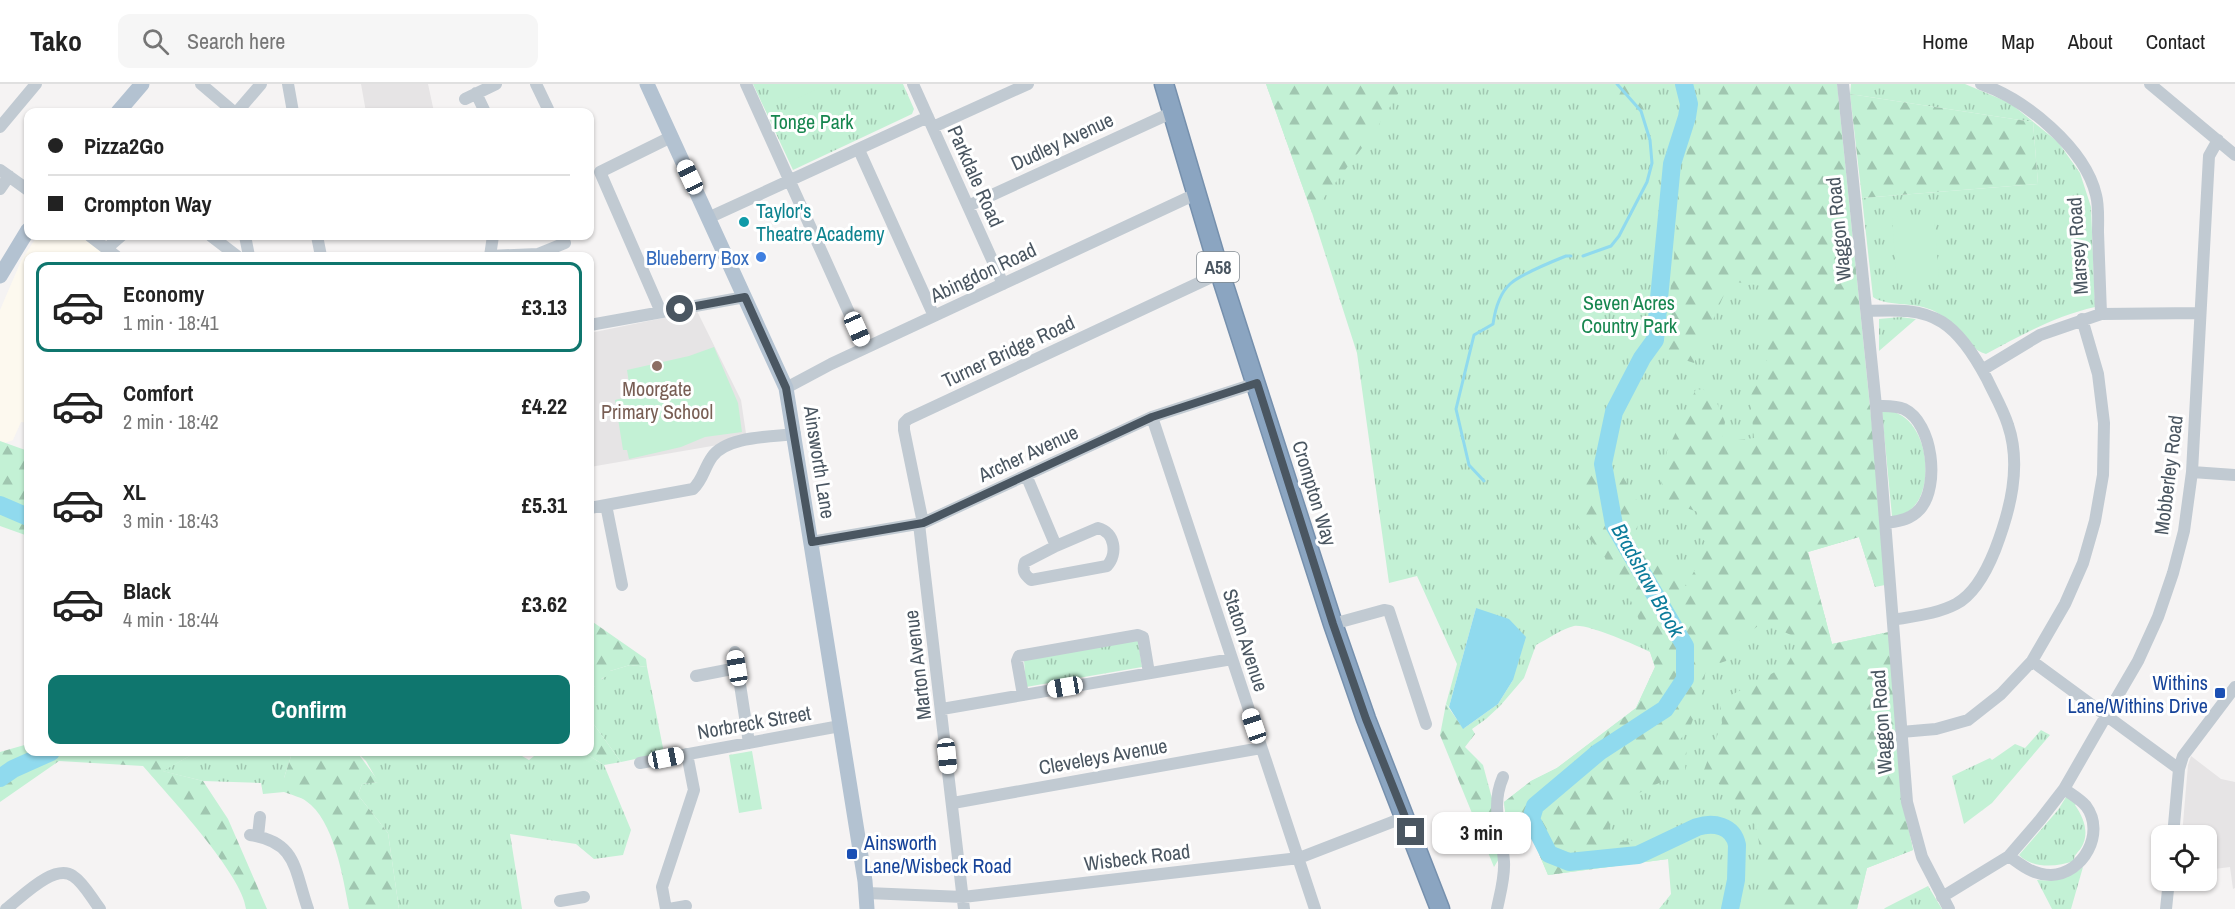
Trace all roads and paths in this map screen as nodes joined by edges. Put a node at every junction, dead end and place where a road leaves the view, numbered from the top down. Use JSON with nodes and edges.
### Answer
{"nodes":[{"id":1,"x":36,"y":84,"type":"edge"},
{"id":2,"x":142,"y":84,"type":"edge"},
{"id":3,"x":201,"y":84,"type":"edge"},
{"id":4,"x":261,"y":84,"type":"edge"},
{"id":5,"x":288,"y":84,"type":"edge"},
{"id":6,"x":496,"y":84,"type":"edge"},
{"id":7,"x":536,"y":84,"type":"edge"},
{"id":8,"x":647,"y":84,"type":"edge"},
{"id":9,"x":746,"y":84,"type":"edge"},
{"id":10,"x":913,"y":84,"type":"edge"},
{"id":11,"x":1028,"y":84,"type":"edge"},
{"id":12,"x":1164,"y":84,"type":"edge"},
{"id":13,"x":1843,"y":84,"type":"edge"},
{"id":14,"x":1981,"y":84,"type":"edge"},
{"id":15,"x":2150,"y":84,"type":"edge"},
{"id":16,"x":121,"y":108,"type":"edge"},
{"id":17,"x":230,"y":108,"type":"edge"},
{"id":18,"x":239,"y":108,"type":"edge"},
{"id":19,"x":292,"y":108,"type":"edge"},
{"id":20,"x":481,"y":108,"type":"edge"},
{"id":21,"x":548,"y":108,"type":"edge"},
{"id":22,"x":1173,"y":112,"type":"junction"},
{"id":23,"x":930,"y":122,"type":"junction"},
{"id":24,"x":0,"y":127,"type":"edge"},
{"id":25,"x":671,"y":137,"type":"junction"},
{"id":26,"x":2218,"y":140,"type":"junction"},
{"id":27,"x":859,"y":150,"type":"junction"},
{"id":28,"x":2235,"y":155,"type":"edge"},
{"id":29,"x":4,"y":173,"type":"edge"},
{"id":30,"x":791,"y":181,"type":"junction"},
{"id":31,"x":24,"y":187,"type":"edge"},
{"id":32,"x":0,"y":189,"type":"edge"},
{"id":33,"x":1198,"y":193,"type":"junction"},
{"id":34,"x":968,"y":206,"type":"junction"},
{"id":35,"x":708,"y":218,"type":"junction"},
{"id":36,"x":24,"y":237,"type":"edge"},
{"id":37,"x":95,"y":240,"type":"edge"},
{"id":38,"x":217,"y":240,"type":"edge"},
{"id":39,"x":565,"y":243,"type":"dead end"},
{"id":40,"x":110,"y":252,"type":"edge"},
{"id":41,"x":232,"y":252,"type":"edge"},
{"id":42,"x":540,"y":252,"type":"edge"},
{"id":43,"x":1220,"y":273,"type":"junction"},
{"id":44,"x":0,"y":276,"type":"edge"},
{"id":45,"x":1003,"y":284,"type":"junction"},
{"id":46,"x":745,"y":297,"type":"junction"},
{"id":47,"x":1867,"y":311,"type":"junction"},
{"id":48,"x":661,"y":312,"type":"junction"},
{"id":49,"x":2200,"y":313,"type":"junction"},
{"id":50,"x":2101,"y":314,"type":"junction"},
{"id":51,"x":934,"y":316,"type":"junction"},
{"id":52,"x":2082,"y":319,"type":"junction"},
{"id":53,"x":594,"y":324,"type":"edge"},
{"id":54,"x":865,"y":348,"type":"junction"},
{"id":55,"x":1982,"y":370,"type":"junction"},
{"id":56,"x":1257,"y":383,"type":"junction"},
{"id":57,"x":786,"y":388,"type":"junction"},
{"id":58,"x":1876,"y":406,"type":"junction"},
{"id":59,"x":1152,"y":417,"type":"junction"},
{"id":60,"x":795,"y":434,"type":"junction"},
{"id":61,"x":2192,"y":472,"type":"junction"},
{"id":62,"x":1026,"y":475,"type":"junction"},
{"id":63,"x":2235,"y":475,"type":"edge"},
{"id":64,"x":606,"y":505,"type":"junction"},
{"id":65,"x":594,"y":507,"type":"edge"},
{"id":66,"x":921,"y":523,"type":"junction"},
{"id":67,"x":1886,"y":523,"type":"junction"},
{"id":68,"x":812,"y":542,"type":"junction"},
{"id":69,"x":1056,"y":546,"type":"junction"},
{"id":70,"x":622,"y":585,"type":"dead end"},
{"id":71,"x":1893,"y":620,"type":"junction"},
{"id":72,"x":1333,"y":624,"type":"junction"},
{"id":73,"x":735,"y":652,"type":"dead end"},
{"id":74,"x":1232,"y":659,"type":"junction"},
{"id":75,"x":2032,"y":661,"type":"junction"},
{"id":76,"x":737,"y":668,"type":"junction"},
{"id":77,"x":1149,"y":673,"type":"junction"},
{"id":78,"x":696,"y":676,"type":"dead end"},
{"id":79,"x":2235,"y":687,"type":"edge"},
{"id":80,"x":1023,"y":695,"type":"junction"},
{"id":81,"x":942,"y":709,"type":"junction"},
{"id":82,"x":2106,"y":716,"type":"junction"},
{"id":83,"x":1426,"y":724,"type":"dead end"},
{"id":84,"x":840,"y":726,"type":"junction"},
{"id":85,"x":1901,"y":732,"type":"junction"},
{"id":86,"x":749,"y":743,"type":"junction"},
{"id":87,"x":1261,"y":748,"type":"junction"},
{"id":88,"x":687,"y":754,"type":"junction"},
{"id":89,"x":640,"y":763,"type":"dead end"},
{"id":90,"x":2179,"y":769,"type":"junction"},
{"id":91,"x":1503,"y":777,"type":"dead end"},
{"id":92,"x":2064,"y":789,"type":"junction"},
{"id":93,"x":952,"y":803,"type":"junction"},
{"id":94,"x":1405,"y":817,"type":"junction"},
{"id":95,"x":260,"y":818,"type":"dead end"},
{"id":96,"x":2174,"y":825,"type":"edge"},
{"id":97,"x":2009,"y":856,"type":"junction"},
{"id":98,"x":1299,"y":858,"type":"junction"},
{"id":99,"x":2168,"y":891,"type":"edge"},
{"id":100,"x":867,"y":893,"type":"junction"},
{"id":101,"x":1942,"y":897,"type":"junction"},
{"id":102,"x":963,"y":903,"type":"edge"},
{"id":103,"x":686,"y":906,"type":"dead end"},
{"id":104,"x":6,"y":909,"type":"edge"},
{"id":105,"x":100,"y":909,"type":"edge"},
{"id":106,"x":308,"y":909,"type":"edge"},
{"id":107,"x":667,"y":909,"type":"edge"},
{"id":108,"x":867,"y":909,"type":"edge"},
{"id":109,"x":1315,"y":909,"type":"edge"},
{"id":110,"x":1440,"y":909,"type":"edge"},
{"id":111,"x":1497,"y":909,"type":"edge"},
{"id":112,"x":1949,"y":909,"type":"edge"},
{"id":113,"x":2166,"y":909,"type":"edge"}],
"edges":[{"from":1,"to":24,"type":"street"},
{"from":2,"to":16,"type":"main road"},
{"from":3,"to":17,"type":"street"},
{"from":4,"to":18,"type":"street"},
{"from":5,"to":19,"type":"street"},
{"from":6,"to":20,"type":"street"},
{"from":7,"to":21,"type":"street"},
{"from":8,"to":25,"type":"main road","name":"Ainsworth Lane"},
{"from":9,"to":30,"type":"street"},
{"from":10,"to":23,"type":"street","name":"Parkdale Road"},
{"from":11,"to":23,"type":"street"},
{"from":12,"to":22,"type":"highway","name":"Crompton Way","number":"A58"},
{"from":13,"to":47,"type":"street","name":"Waggon Road"},
{"from":14,"to":50,"type":"street","name":"Marsey Road"},
{"from":15,"to":26,"type":"street"},
{"from":22,"to":33,"type":"highway","name":"Crompton Way","number":"A58"},
{"from":22,"to":34,"type":"street","name":"Dudley Avenue"},
{"from":23,"to":27,"type":"street"},
{"from":23,"to":34,"type":"street","name":"Parkdale Road"},
{"from":25,"to":35,"type":"main road","name":"Ainsworth Lane"},
{"from":25,"to":48,"type":"street"},
{"from":26,"to":28,"type":"street"},
{"from":26,"to":49,"type":"street","name":"Mobberley Road"},
{"from":27,"to":30,"type":"street"},
{"from":27,"to":51,"type":"street"},
{"from":29,"to":31,"type":"street"},
{"from":29,"to":32,"type":"street"},
{"from":30,"to":35,"type":"street"},
{"from":30,"to":54,"type":"street"},
{"from":33,"to":43,"type":"highway","name":"Crompton Way","number":"A58"},
{"from":33,"to":45,"type":"street","name":"Abingdon Road"},
{"from":34,"to":45,"type":"street","name":"Parkdale Road"},
{"from":35,"to":46,"type":"main road","name":"Ainsworth Lane"},
{"from":36,"to":44,"type":"main road"},
{"from":37,"to":40,"type":"street"},
{"from":38,"to":41,"type":"street"},
{"from":39,"to":42,"type":"street"},
{"from":43,"to":56,"type":"highway","name":"Crompton Way","number":"A58"},
{"from":43,"to":66,"type":"street","name":"Turner Bridge Road"},
{"from":45,"to":51,"type":"street","name":"Abingdon Road"},
{"from":46,"to":48,"type":"street"},
{"from":46,"to":57,"type":"main road","name":"Ainsworth Lane"},
{"from":47,"to":55,"type":"street"},
{"from":47,"to":58,"type":"street","name":"Waggon Road"},
{"from":48,"to":53,"type":"street"},
{"from":49,"to":50,"type":"street"},
{"from":49,"to":61,"type":"street","name":"Mobberley Road"},
{"from":50,"to":52,"type":"street"},
{"from":51,"to":54,"type":"street","name":"Abingdon Road"},
{"from":52,"to":55,"type":"street"},
{"from":52,"to":75,"type":"street"},
{"from":54,"to":57,"type":"street","name":"Abingdon Road"},
{"from":55,"to":71,"type":"street"},
{"from":56,"to":59,"type":"street","name":"Archer Avenue"},
{"from":56,"to":72,"type":"highway","name":"Crompton Way","number":"A58"},
{"from":57,"to":60,"type":"main road","name":"Ainsworth Lane"},
{"from":58,"to":67,"type":"street","name":"Waggon Road"},
{"from":58,"to":67,"type":"street"},
{"from":59,"to":62,"type":"street","name":"Archer Avenue"},
{"from":59,"to":74,"type":"street","name":"Staton Avenue"},
{"from":60,"to":64,"type":"street"},
{"from":60,"to":68,"type":"main road","name":"Ainsworth Lane"},
{"from":61,"to":63,"type":"street"},
{"from":61,"to":82,"type":"street","name":"Mobberley Road"},
{"from":62,"to":66,"type":"street","name":"Archer Avenue"},
{"from":62,"to":69,"type":"street"},
{"from":64,"to":65,"type":"street"},
{"from":64,"to":70,"type":"street"},
{"from":66,"to":68,"type":"street","name":"Archer Avenue"},
{"from":66,"to":81,"type":"street","name":"Marton Avenue"},
{"from":67,"to":71,"type":"street","name":"Waggon Road"},
{"from":68,"to":84,"type":"main road","name":"Ainsworth Lane"},
{"from":69,"to":69,"type":"street"},
{"from":71,"to":85,"type":"street","name":"Waggon Road"},
{"from":72,"to":83,"type":"street"},
{"from":72,"to":94,"type":"highway","name":"Crompton Way","number":"A58"},
{"from":73,"to":76,"type":"street"},
{"from":74,"to":77,"type":"street"},
{"from":74,"to":87,"type":"street","name":"Staton Avenue"},
{"from":75,"to":82,"type":"street"},
{"from":75,"to":85,"type":"street"},
{"from":76,"to":78,"type":"street"},
{"from":76,"to":86,"type":"street"},
{"from":77,"to":80,"type":"street"},
{"from":77,"to":80,"type":"street"},
{"from":79,"to":90,"type":"street"},
{"from":80,"to":81,"type":"street"},
{"from":81,"to":93,"type":"street","name":"Marton Avenue"},
{"from":82,"to":90,"type":"street"},
{"from":82,"to":92,"type":"street","name":"Mobberley Road"},
{"from":84,"to":86,"type":"street","name":"Norbreck Street"},
{"from":84,"to":100,"type":"main road","name":"Ainsworth Lane"},
{"from":85,"to":101,"type":"street","name":"Waggon Road"},
{"from":86,"to":88,"type":"street","name":"Norbreck Street"},
{"from":87,"to":93,"type":"street","name":"Cleveleys Avenue"},
{"from":87,"to":98,"type":"street","name":"Staton Avenue"},
{"from":88,"to":89,"type":"street","name":"Norbreck Street"},
{"from":88,"to":107,"type":"street"},
{"from":90,"to":96,"type":"street"},
{"from":91,"to":111,"type":"street"},
{"from":92,"to":97,"type":"street","name":"Mobberley Road"},
{"from":92,"to":97,"type":"street"},
{"from":93,"to":102,"type":"street","name":"Marton Avenue"},
{"from":94,"to":98,"type":"street","name":"Wisbeck Road"},
{"from":94,"to":110,"type":"highway","name":"Crompton Way","number":"A58"},
{"from":95,"to":106,"type":"street"},
{"from":97,"to":101,"type":"street","name":"Mobberley Road"},
{"from":98,"to":102,"type":"street","name":"Wisbeck Road"},
{"from":98,"to":109,"type":"street","name":"Staton Avenue"},
{"from":99,"to":113,"type":"street"},
{"from":100,"to":102,"type":"street","name":"Wisbeck Road"},
{"from":100,"to":108,"type":"main road","name":"Ainsworth Lane"},
{"from":101,"to":112,"type":"street","name":"Waggon Road"},
{"from":103,"to":107,"type":"street"},
{"from":104,"to":105,"type":"street"}]}
